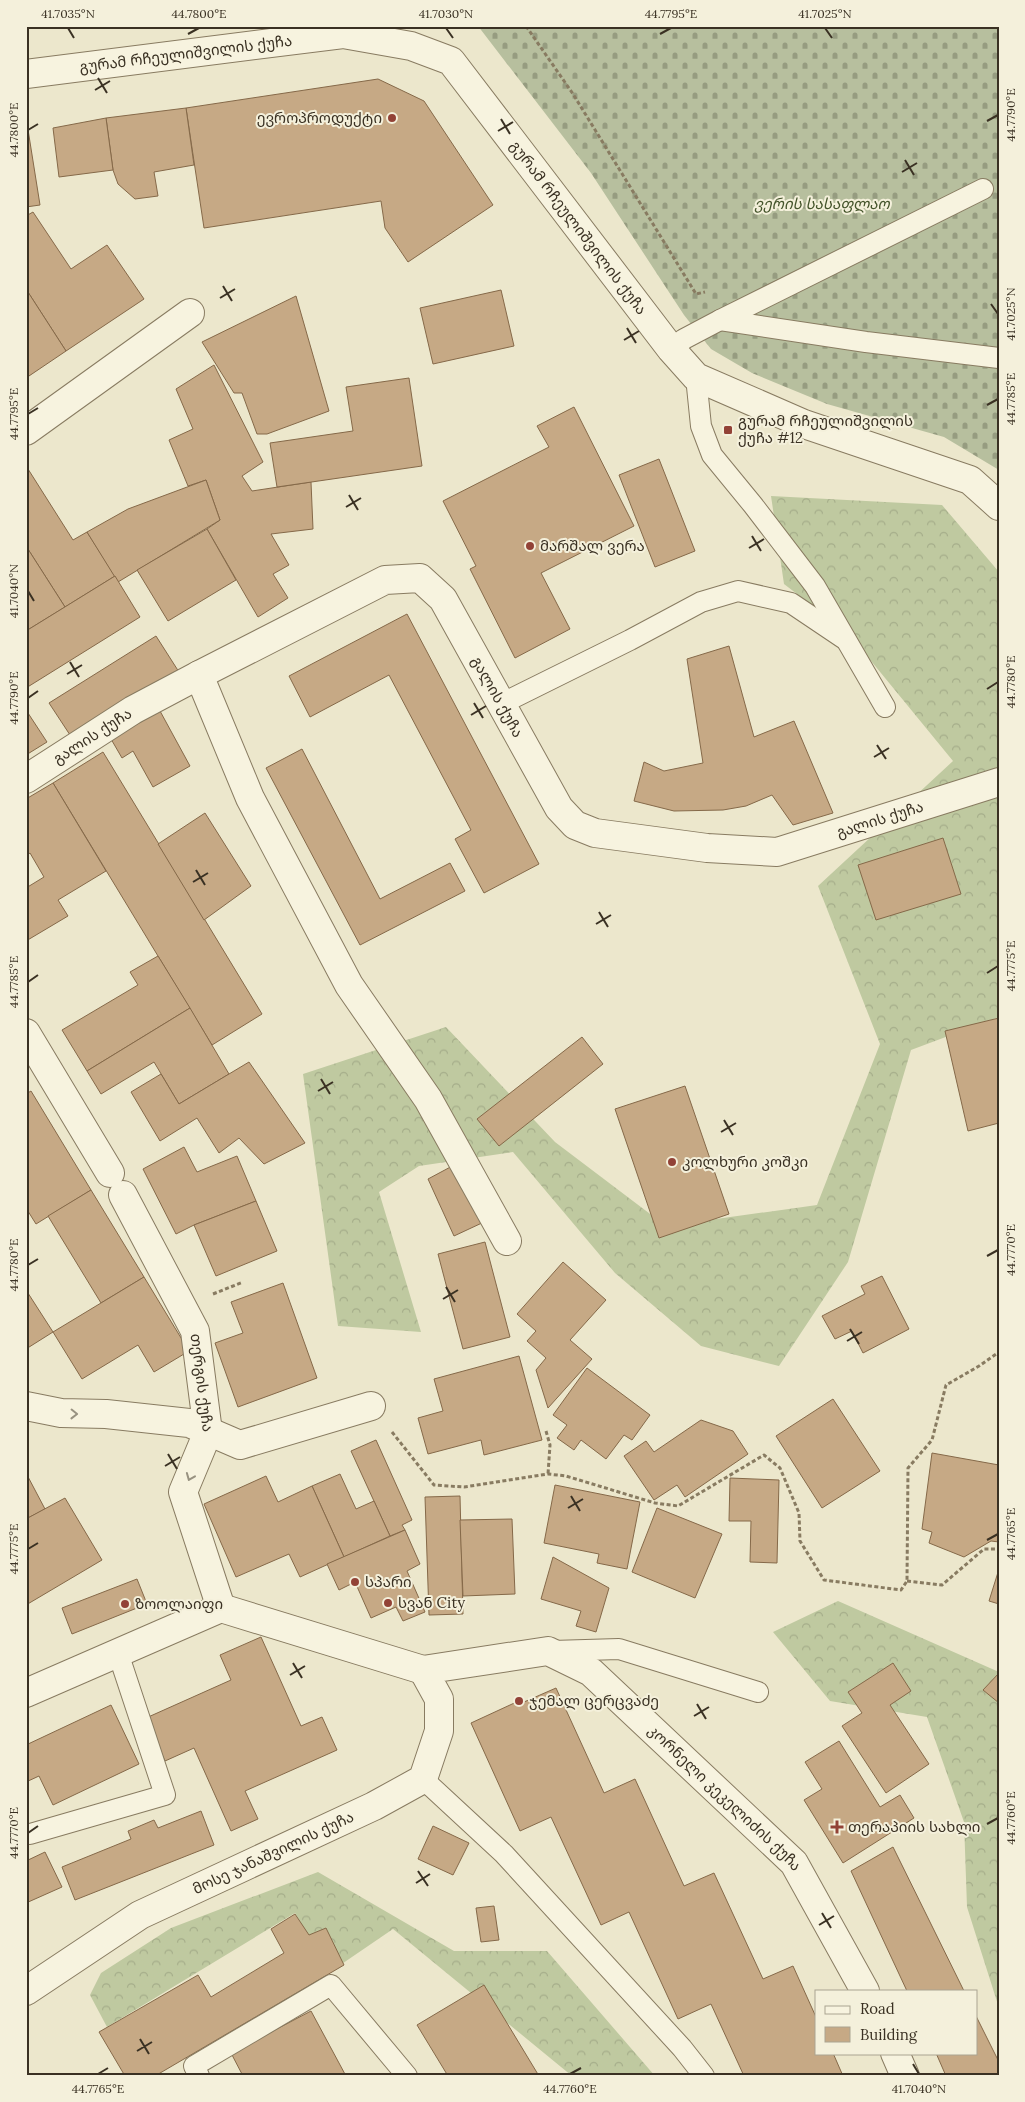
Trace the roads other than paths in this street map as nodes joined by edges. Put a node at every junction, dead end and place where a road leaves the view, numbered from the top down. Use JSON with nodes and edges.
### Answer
{"nodes":[{"id":1,"x":26,"y":74,"type":"edge"},
{"id":2,"x":983,"y":189,"type":"dead end"},
{"id":3,"x":190,"y":313,"type":"dead end"},
{"id":4,"x":720,"y":320,"type":"junction"},
{"id":5,"x":671,"y":349,"type":"junction"},
{"id":6,"x":999,"y":358,"type":"edge"},
{"id":7,"x":696,"y":376,"type":"junction"},
{"id":8,"x":26,"y":431,"type":"edge"},
{"id":9,"x":999,"y":506,"type":"edge"},
{"id":10,"x":846,"y":640,"type":"junction"},
{"id":11,"x":199,"y":675,"type":"junction"},
{"id":12,"x":501,"y":704,"type":"junction"},
{"id":13,"x":885,"y":706,"type":"dead end"},
{"id":14,"x":26,"y":780,"type":"edge"},
{"id":15,"x":999,"y":782,"type":"edge"},
{"id":16,"x":26,"y":1033,"type":"edge"},
{"id":17,"x":507,"y":1241,"type":"dead end"},
{"id":18,"x":26,"y":1406,"type":"edge"},
{"id":19,"x":371,"y":1406,"type":"road end"},
{"id":20,"x":208,"y":1432,"type":"junction"},
{"id":21,"x":222,"y":1608,"type":"junction"},
{"id":22,"x":548,"y":1652,"type":"junction"},
{"id":23,"x":118,"y":1653,"type":"junction"},
{"id":24,"x":423,"y":1670,"type":"junction"},
{"id":25,"x":758,"y":1692,"type":"dead end"},
{"id":26,"x":26,"y":1693,"type":"edge"},
{"id":27,"x":423,"y":1779,"type":"junction"},
{"id":28,"x":30,"y":1834,"type":"dead end"},
{"id":29,"x":864,"y":1990,"type":"edge"},
{"id":30,"x":26,"y":1991,"type":"edge"},
{"id":31,"x":894,"y":2054,"type":"edge"},
{"id":32,"x":200,"y":2076,"type":"edge"},
{"id":33,"x":407,"y":2076,"type":"edge"},
{"id":34,"x":704,"y":2076,"type":"edge"},
{"id":35,"x":905,"y":2076,"type":"edge"}],
"edges":[{"from":1,"to":5,"type":"street","name":"გურამ რჩეულიშვილის ქუჩა"},
{"from":2,"to":4,"type":"lane"},
{"from":3,"to":8,"type":"street"},
{"from":4,"to":5,"type":"lane"},
{"from":4,"to":6,"type":"lane"},
{"from":5,"to":7,"type":"street","name":"გურამ რჩეულიშვილის ქუჩა"},
{"from":7,"to":9,"type":"street","name":"გურამ რჩეულიშვილის ქუჩა"},
{"from":7,"to":10,"type":"lane"},
{"from":10,"to":12,"type":"lane"},
{"from":10,"to":13,"type":"lane"},
{"from":11,"to":12,"type":"street","name":"გალის ქუჩა"},
{"from":11,"to":14,"type":"street","name":"გალის ქუჩა"},
{"from":11,"to":17,"type":"street"},
{"from":12,"to":15,"type":"street","name":"გალის ქუჩა"},
{"from":16,"to":20,"type":"street","name":"თერგის ქუჩა"},
{"from":18,"to":20,"type":"street","one_way":true},
{"from":19,"to":20,"type":"street"},
{"from":20,"to":21,"type":"street","name":"თერგის ქუჩა","one_way":true},
{"from":21,"to":23,"type":"street"},
{"from":21,"to":24,"type":"street"},
{"from":22,"to":24,"type":"street"},
{"from":22,"to":25,"type":"lane"},
{"from":22,"to":29,"type":"street","name":"კორნელი კეკელიძის ქუჩა"},
{"from":23,"to":26,"type":"street"},
{"from":23,"to":28,"type":"lane"},
{"from":24,"to":27,"type":"street"},
{"from":27,"to":30,"type":"street","name":"მოსე ჯანაშვილის ქუჩა"},
{"from":27,"to":34,"type":"lane"},
{"from":31,"to":35,"type":"street"},
{"from":32,"to":33,"type":"lane"}]}
